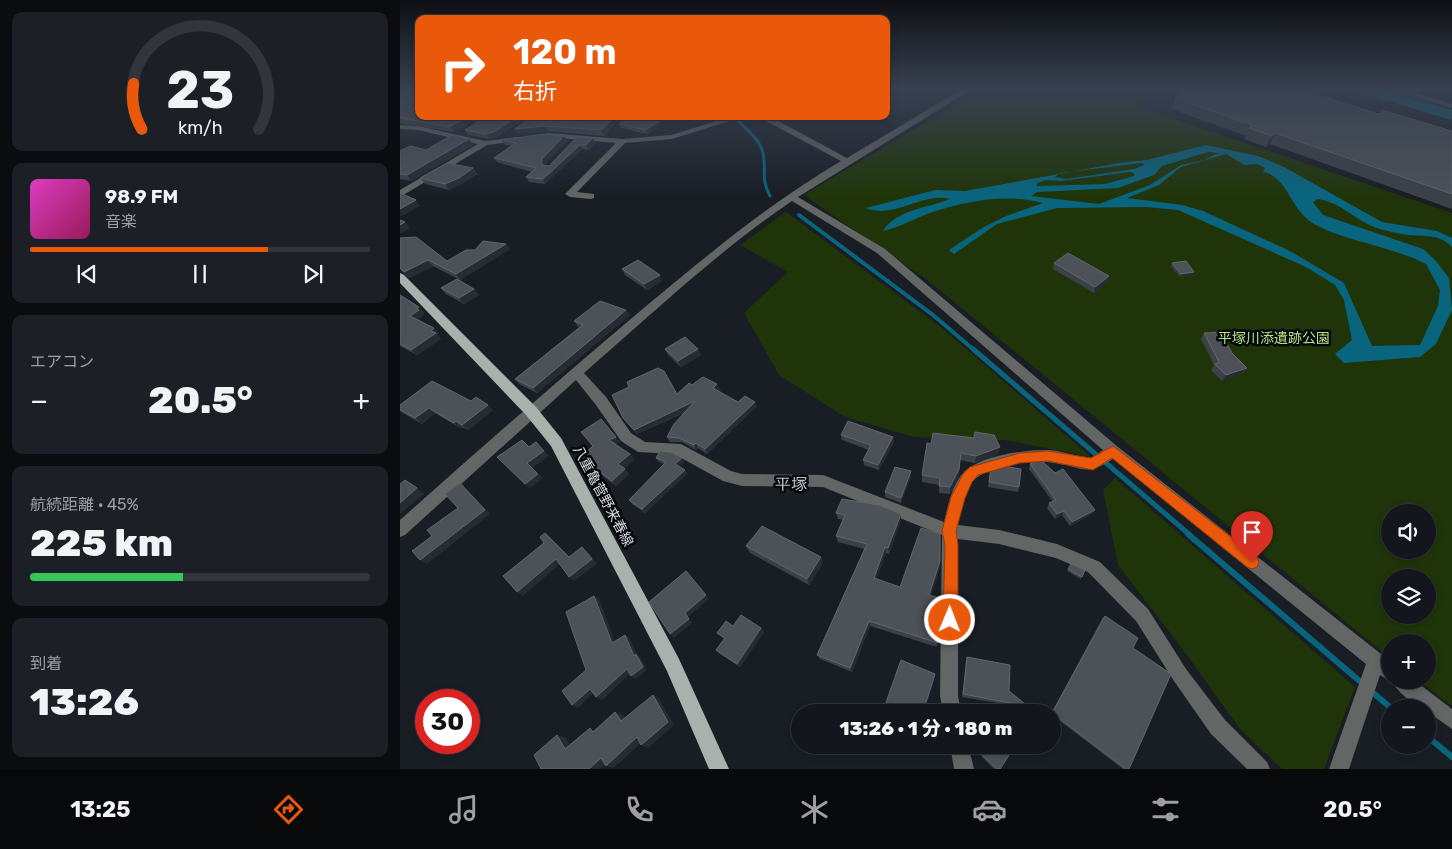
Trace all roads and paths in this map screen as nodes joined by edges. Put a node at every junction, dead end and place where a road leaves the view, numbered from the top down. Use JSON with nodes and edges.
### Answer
{"nodes":[{"id":1,"x":712,"y":125,"type":"edge"},
{"id":2,"x":779,"y":125,"type":"edge"},
{"id":3,"x":908,"y":125,"type":"edge"},
{"id":4,"x":401,"y":127,"type":"edge"},
{"id":5,"x":470,"y":128,"type":"edge"},
{"id":6,"x":515,"y":131,"type":"edge"},
{"id":7,"x":456,"y":136,"type":"junction"},
{"id":8,"x":538,"y":136,"type":"edge"},
{"id":9,"x":528,"y":138,"type":"edge"},
{"id":10,"x":576,"y":139,"type":"junction"},
{"id":11,"x":499,"y":141,"type":"junction"},
{"id":12,"x":623,"y":141,"type":"junction"},
{"id":13,"x":484,"y":143,"type":"junction"},
{"id":14,"x":570,"y":146,"type":"edge"},
{"id":15,"x":847,"y":161,"type":"junction"},
{"id":16,"x":400,"y":194,"type":"edge"},
{"id":17,"x":591,"y":196,"type":"dead end"},
{"id":18,"x":792,"y":197,"type":"junction"},
{"id":19,"x":400,"y":277,"type":"edge"},
{"id":20,"x":577,"y":373,"type":"junction"},
{"id":21,"x":531,"y":410,"type":"junction"},
{"id":22,"x":1113,"y":451,"type":"junction"},
{"id":23,"x":400,"y":530,"type":"edge"},
{"id":24,"x":949,"y":531,"type":"junction"},
{"id":25,"x":1376,"y":661,"type":"junction"},
{"id":26,"x":1381,"y":665,"type":"edge"},
{"id":27,"x":1412,"y":689,"type":"edge"},
{"id":28,"x":950,"y":704,"type":"edge"},
{"id":29,"x":1452,"y":720,"type":"edge"},
{"id":30,"x":961,"y":754,"type":"edge"},
{"id":31,"x":719,"y":769,"type":"edge"},
{"id":32,"x":964,"y":769,"type":"edge"},
{"id":33,"x":1260,"y":769,"type":"edge"},
{"id":34,"x":1339,"y":769,"type":"edge"}],
"edges":[{"from":1,"to":12,"type":"street"},
{"from":2,"to":15,"type":"street"},
{"from":3,"to":15,"type":"street"},
{"from":4,"to":7,"type":"street"},
{"from":5,"to":7,"type":"street"},
{"from":6,"to":11,"type":"street"},
{"from":7,"to":13,"type":"street"},
{"from":8,"to":10,"type":"street"},
{"from":9,"to":11,"type":"street"},
{"from":10,"to":12,"type":"street"},
{"from":10,"to":14,"type":"street"},
{"from":11,"to":13,"type":"street"},
{"from":12,"to":17,"type":"street"},
{"from":13,"to":16,"type":"street"},
{"from":15,"to":18,"type":"street"},
{"from":18,"to":20,"type":"street"},
{"from":18,"to":22,"type":"street"},
{"from":19,"to":21,"type":"main road","name":"八重亀菅野来春線"},
{"from":20,"to":21,"type":"street"},
{"from":20,"to":24,"type":"street"},
{"from":21,"to":23,"type":"street"},
{"from":21,"to":31,"type":"main road","name":"八重亀菅野来春線"},
{"from":22,"to":24,"type":"street"},
{"from":22,"to":25,"type":"street"},
{"from":24,"to":28,"type":"street"},
{"from":24,"to":33,"type":"street"},
{"from":25,"to":26,"type":"street"},
{"from":25,"to":34,"type":"street"},
{"from":27,"to":29,"type":"street"},
{"from":30,"to":32,"type":"street"}]}
